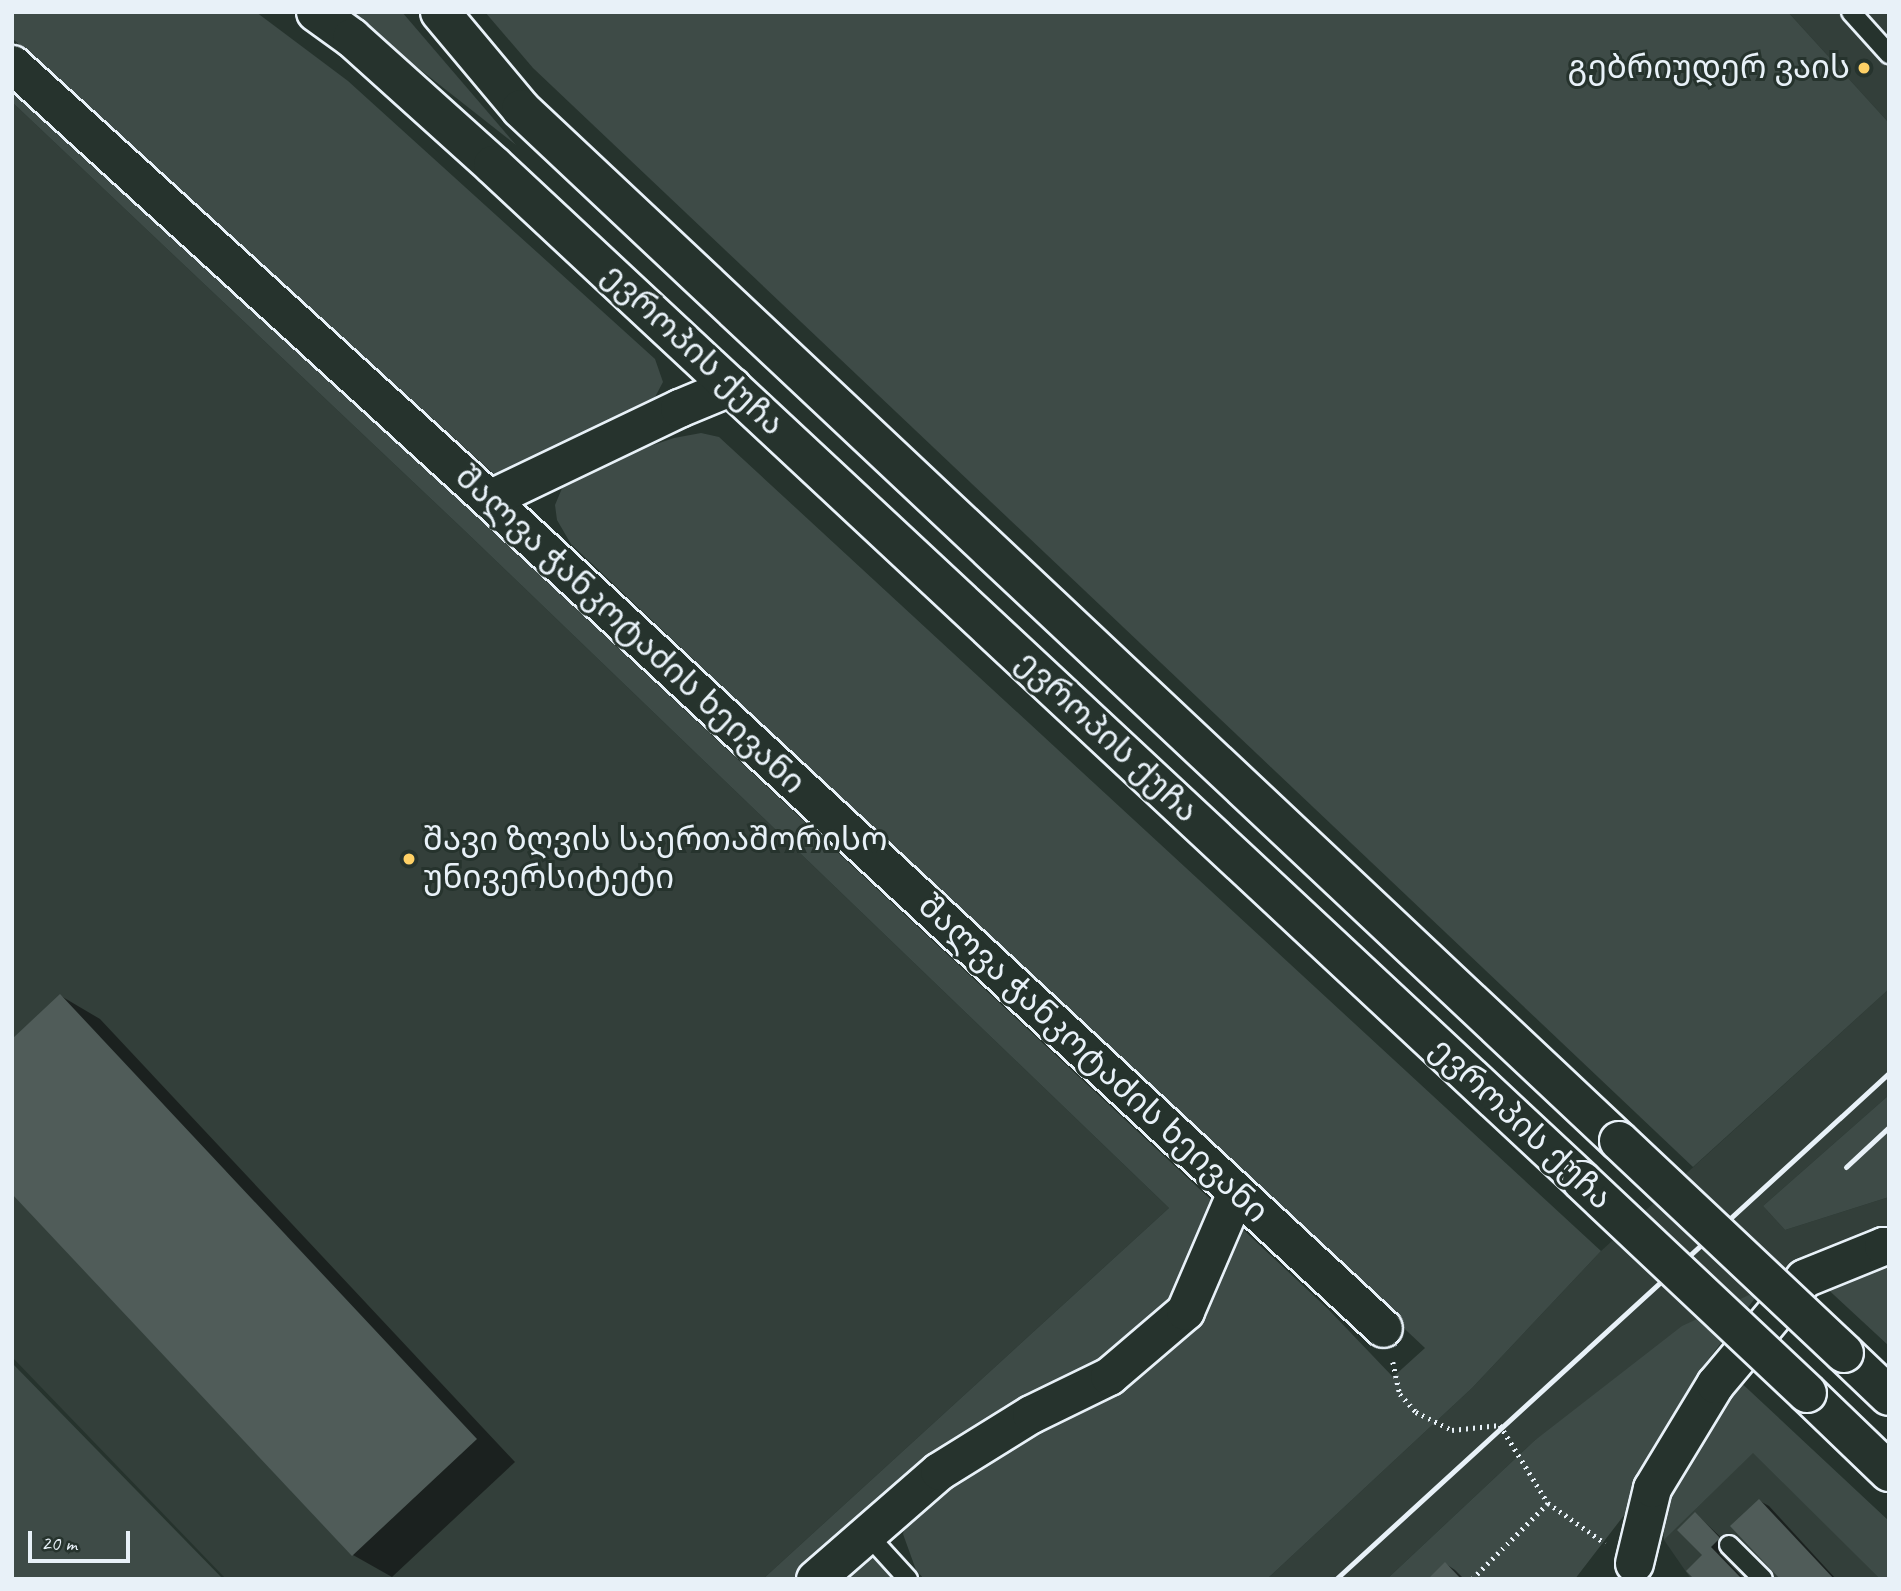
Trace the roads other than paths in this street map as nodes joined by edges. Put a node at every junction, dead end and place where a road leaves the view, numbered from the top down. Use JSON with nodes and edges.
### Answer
{"nodes":[{"id":1,"x":316,"y":12,"type":"edge"},
{"id":2,"x":440,"y":12,"type":"edge"},
{"id":3,"x":1851,"y":12,"type":"edge"},
{"id":4,"x":1889,"y":54,"type":"edge"},
{"id":5,"x":12,"y":64,"type":"edge"},
{"id":6,"x":732,"y":386,"type":"junction"},
{"id":7,"x":489,"y":499,"type":"junction"},
{"id":8,"x":1236,"y":1192,"type":"junction"},
{"id":9,"x":1889,"y":1246,"type":"edge"},
{"id":10,"x":1383,"y":1328,"type":"road end"},
{"id":11,"x":1889,"y":1396,"type":"edge"},
{"id":12,"x":1889,"y":1472,"type":"edge"},
{"id":13,"x":867,"y":1534,"type":"junction"},
{"id":14,"x":1729,"y":1545,"type":"dead end"},
{"id":15,"x":1634,"y":1573,"type":"edge"},
{"id":16,"x":815,"y":1579,"type":"edge"},
{"id":17,"x":908,"y":1579,"type":"edge"},
{"id":18,"x":1763,"y":1579,"type":"edge"}],
"edges":[{"from":1,"to":6,"type":"main road","name":"ევროპის ქუჩა"},
{"from":2,"to":11,"type":"main road","name":"ევროპის ქუჩა","bridge":true},
{"from":3,"to":4,"type":"lane"},
{"from":5,"to":7,"type":"street","name":"შალვა ჭანკოტაძის ხეივანი"},
{"from":6,"to":7,"type":"street"},
{"from":6,"to":12,"type":"main road","name":"ევროპის ქუჩა","bridge":true},
{"from":7,"to":8,"type":"street","name":"შალვა ჭანკოტაძის ხეივანი"},
{"from":8,"to":10,"type":"street","name":"შალვა ჭანკოტაძის ხეივანი"},
{"from":8,"to":13,"type":"street"},
{"from":9,"to":15,"type":"street"},
{"from":13,"to":16,"type":"street"},
{"from":13,"to":17,"type":"lane"},
{"from":14,"to":18,"type":"lane"}]}
